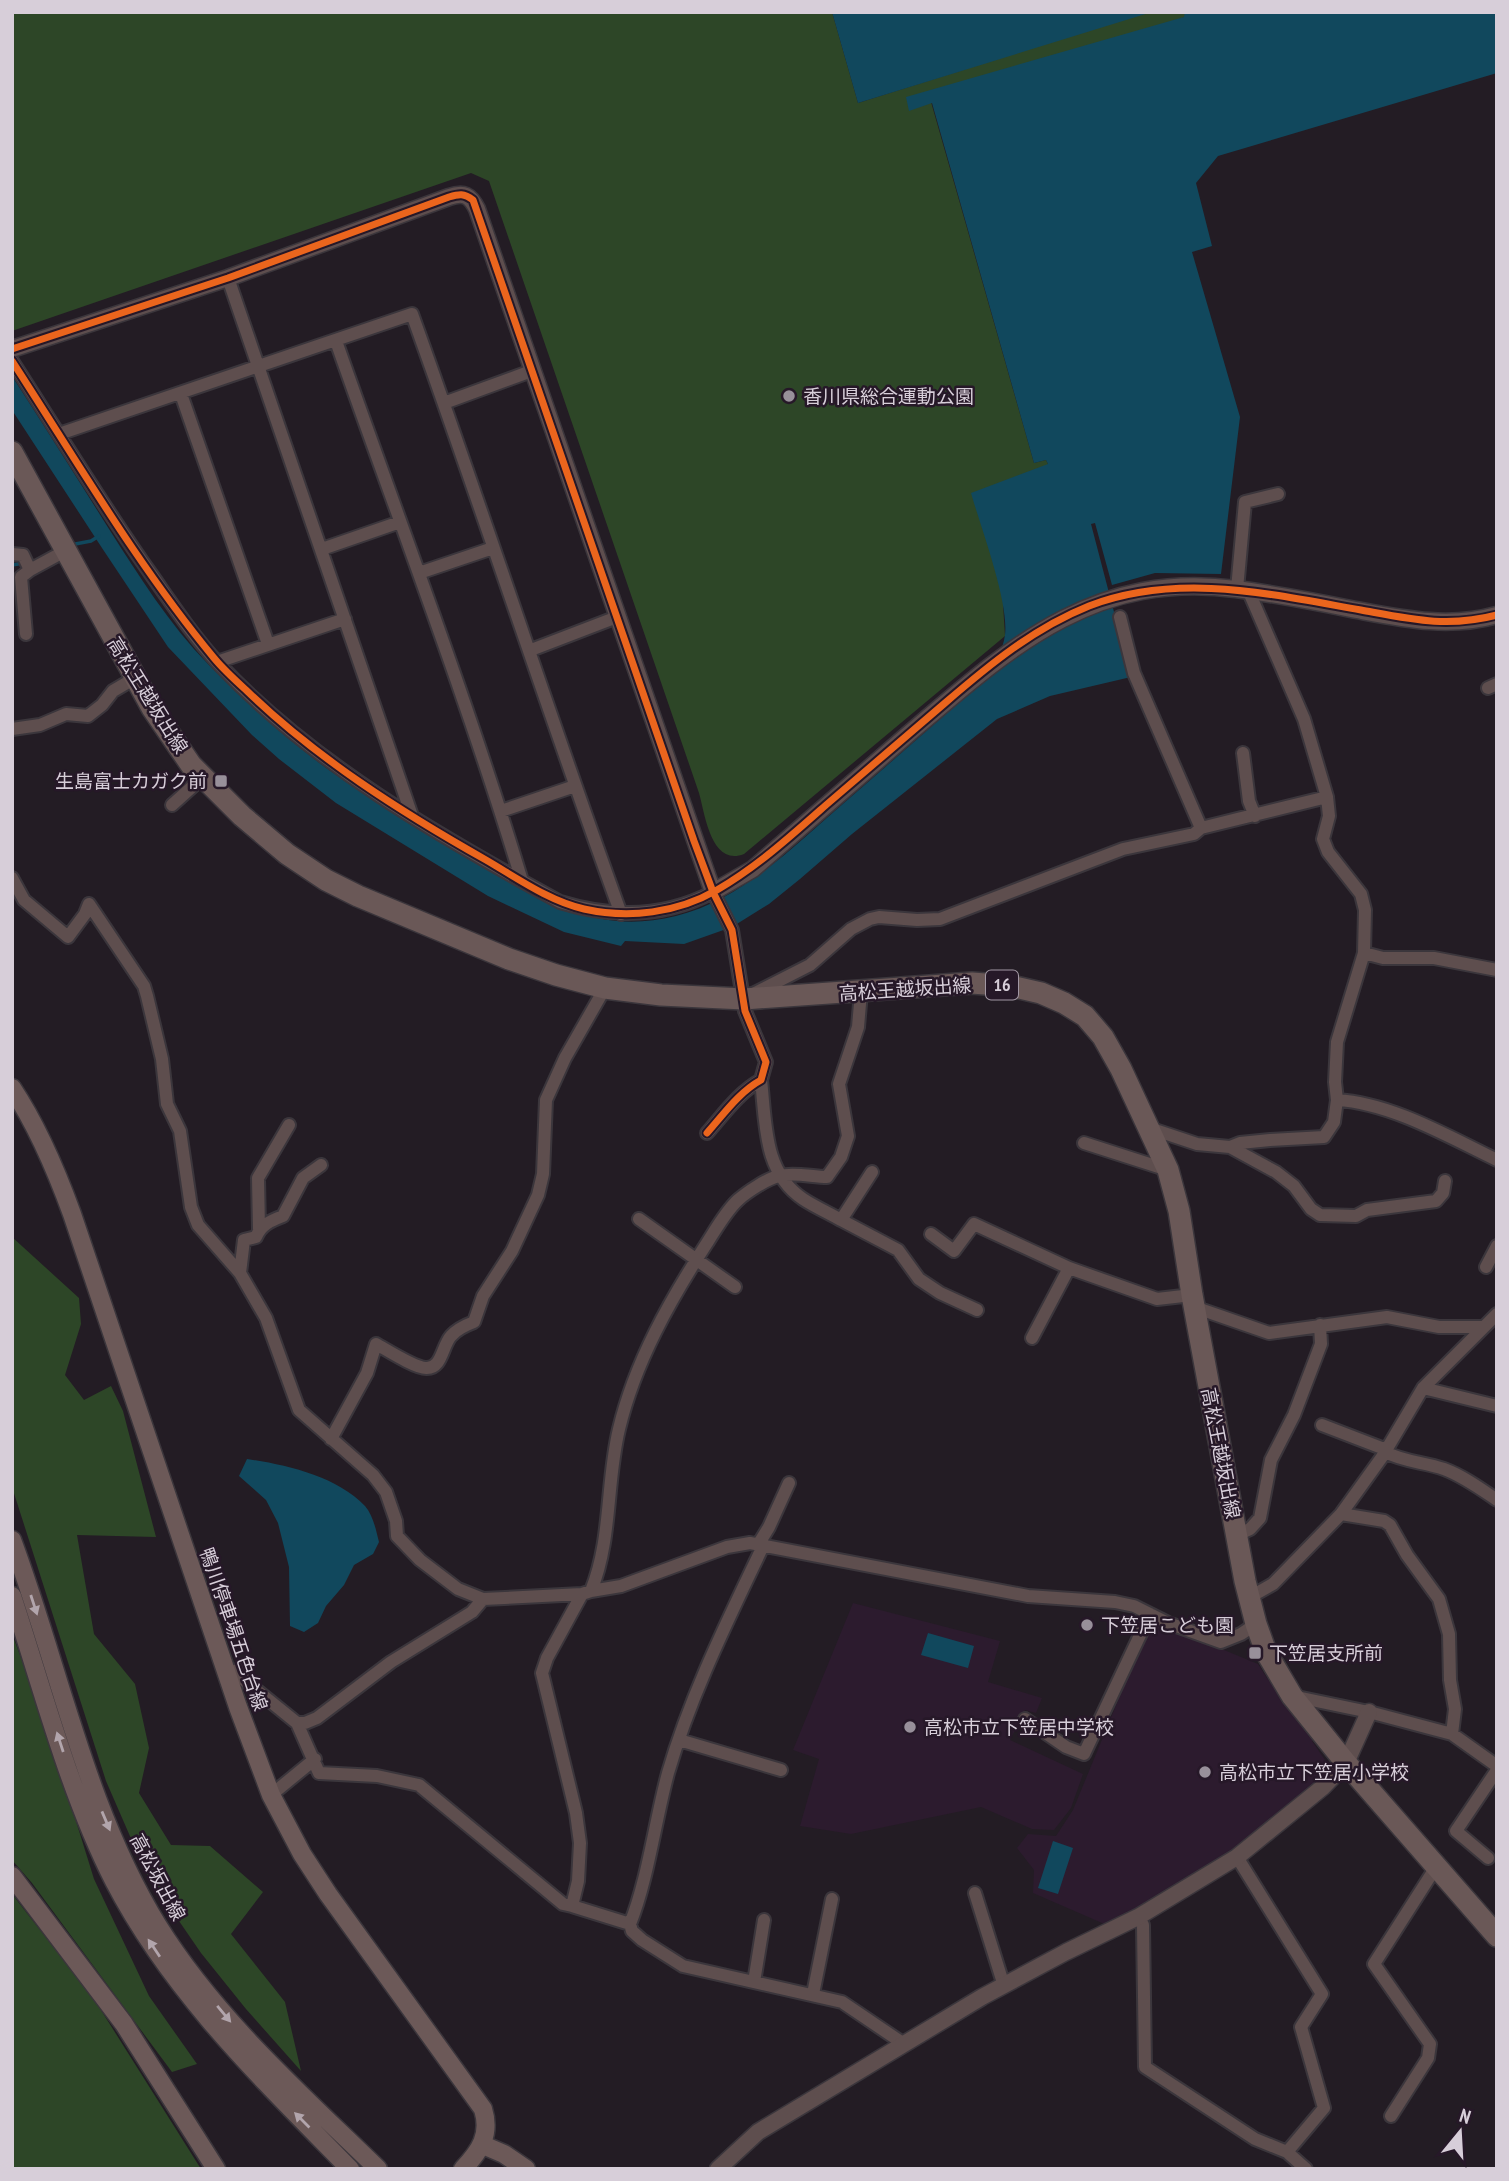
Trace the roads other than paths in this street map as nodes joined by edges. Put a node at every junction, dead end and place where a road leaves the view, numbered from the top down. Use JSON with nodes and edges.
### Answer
{"nodes":[{"id":1,"x":228,"y":278,"type":"junction"},
{"id":2,"x":336,"y":341,"type":"junction"},
{"id":3,"x":12,"y":349,"type":"edge"},
{"id":4,"x":12,"y":361,"type":"edge"},
{"id":5,"x":258,"y":366,"type":"junction"},
{"id":6,"x":533,"y":373,"type":"junction"},
{"id":7,"x":181,"y":394,"type":"junction"},
{"id":8,"x":444,"y":403,"type":"junction"},
{"id":9,"x":59,"y":434,"type":"junction"},
{"id":10,"x":12,"y":452,"type":"edge"},
{"id":11,"x":1278,"y":494,"type":"dead end"},
{"id":12,"x":400,"y":522,"type":"junction"},
{"id":13,"x":62,"y":545,"type":"junction"},
{"id":14,"x":493,"y":548,"type":"junction"},
{"id":15,"x":322,"y":549,"type":"junction"},
{"id":16,"x":18,"y":555,"type":"edge"},
{"id":17,"x":30,"y":570,"type":"junction"},
{"id":18,"x":419,"y":573,"type":"junction"},
{"id":19,"x":1237,"y":590,"type":"junction"},
{"id":20,"x":1497,"y":615,"type":"edge"},
{"id":21,"x":617,"y":617,"type":"junction"},
{"id":22,"x":1119,"y":617,"type":"dead end"},
{"id":23,"x":345,"y":619,"type":"junction"},
{"id":24,"x":26,"y":634,"type":"dead end"},
{"id":25,"x":268,"y":644,"type":"junction"},
{"id":26,"x":531,"y":650,"type":"junction"},
{"id":27,"x":217,"y":662,"type":"junction"},
{"id":28,"x":135,"y":678,"type":"junction"},
{"id":29,"x":12,"y":729,"type":"edge"},
{"id":30,"x":1243,"y":753,"type":"dead end"},
{"id":31,"x":203,"y":777,"type":"junction"},
{"id":32,"x":575,"y":786,"type":"junction"},
{"id":33,"x":1327,"y":797,"type":"junction"},
{"id":34,"x":172,"y":805,"type":"dead end"},
{"id":35,"x":501,"y":811,"type":"junction"},
{"id":36,"x":412,"y":816,"type":"junction"},
{"id":37,"x":1255,"y":816,"type":"junction"},
{"id":38,"x":1201,"y":828,"type":"junction"},
{"id":39,"x":12,"y":878,"type":"edge"},
{"id":40,"x":522,"y":881,"type":"junction"},
{"id":41,"x":715,"y":895,"type":"junction"},
{"id":42,"x":621,"y":914,"type":"junction"},
{"id":43,"x":1364,"y":953,"type":"junction"},
{"id":44,"x":1497,"y":970,"type":"edge"},
{"id":45,"x":605,"y":988,"type":"junction"},
{"id":46,"x":861,"y":992,"type":"junction"},
{"id":47,"x":744,"y":999,"type":"junction"},
{"id":48,"x":761,"y":1080,"type":"junction"},
{"id":49,"x":12,"y":1088,"type":"edge"},
{"id":50,"x":1337,"y":1100,"type":"junction"},
{"id":51,"x":289,"y":1125,"type":"dead end"},
{"id":52,"x":1149,"y":1128,"type":"junction"},
{"id":53,"x":707,"y":1133,"type":"dead end"},
{"id":54,"x":1084,"y":1143,"type":"dead end"},
{"id":55,"x":1230,"y":1147,"type":"junction"},
{"id":56,"x":1497,"y":1160,"type":"edge"},
{"id":57,"x":321,"y":1165,"type":"dead end"},
{"id":58,"x":1168,"y":1170,"type":"junction"},
{"id":59,"x":872,"y":1172,"type":"dead end"},
{"id":60,"x":779,"y":1176,"type":"junction"},
{"id":61,"x":1445,"y":1181,"type":"dead end"},
{"id":62,"x":639,"y":1219,"type":"dead end"},
{"id":63,"x":841,"y":1220,"type":"junction"},
{"id":64,"x":259,"y":1229,"type":"junction"},
{"id":65,"x":931,"y":1234,"type":"dead end"},
{"id":66,"x":1497,"y":1246,"type":"edge"},
{"id":67,"x":697,"y":1258,"type":"junction"},
{"id":68,"x":1486,"y":1266,"type":"dead end"},
{"id":69,"x":1069,"y":1268,"type":"junction"},
{"id":70,"x":240,"y":1273,"type":"junction"},
{"id":71,"x":735,"y":1287,"type":"dead end"},
{"id":72,"x":1193,"y":1301,"type":"junction"},
{"id":73,"x":976,"y":1310,"type":"dead end"},
{"id":74,"x":1497,"y":1314,"type":"edge"},
{"id":75,"x":1320,"y":1325,"type":"junction"},
{"id":76,"x":1484,"y":1327,"type":"junction"},
{"id":77,"x":1032,"y":1338,"type":"dead end"},
{"id":78,"x":1423,"y":1388,"type":"junction"},
{"id":79,"x":1497,"y":1405,"type":"edge"},
{"id":80,"x":1322,"y":1425,"type":"dead end"},
{"id":81,"x":331,"y":1439,"type":"junction"},
{"id":82,"x":1386,"y":1451,"type":"junction"},
{"id":83,"x":789,"y":1483,"type":"dead end"},
{"id":84,"x":1497,"y":1500,"type":"edge"},
{"id":85,"x":1341,"y":1514,"type":"junction"},
{"id":86,"x":1237,"y":1535,"type":"junction"},
{"id":87,"x":12,"y":1540,"type":"edge"},
{"id":88,"x":760,"y":1545,"type":"junction"},
{"id":89,"x":587,"y":1593,"type":"junction"},
{"id":90,"x":12,"y":1595,"type":"edge"},
{"id":91,"x":1250,"y":1597,"type":"junction"},
{"id":92,"x":483,"y":1600,"type":"junction"},
{"id":93,"x":1150,"y":1614,"type":"junction"},
{"id":94,"x":1256,"y":1623,"type":"junction"},
{"id":95,"x":227,"y":1674,"type":"junction"},
{"id":96,"x":1292,"y":1696,"type":"junction"},
{"id":97,"x":1369,"y":1712,"type":"junction"},
{"id":98,"x":1025,"y":1719,"type":"dead end"},
{"id":99,"x":297,"y":1723,"type":"junction"},
{"id":100,"x":1452,"y":1734,"type":"junction"},
{"id":101,"x":680,"y":1740,"type":"junction"},
{"id":102,"x":315,"y":1759,"type":"junction"},
{"id":103,"x":1346,"y":1763,"type":"junction"},
{"id":104,"x":1497,"y":1768,"type":"edge"},
{"id":105,"x":781,"y":1770,"type":"dead end"},
{"id":106,"x":271,"y":1795,"type":"junction"},
{"id":107,"x":1237,"y":1857,"type":"junction"},
{"id":108,"x":1488,"y":1858,"type":"dead end"},
{"id":109,"x":1436,"y":1867,"type":"junction"},
{"id":110,"x":12,"y":1876,"type":"edge"},
{"id":111,"x":975,"y":1893,"type":"dead end"},
{"id":112,"x":832,"y":1899,"type":"dead end"},
{"id":113,"x":572,"y":1906,"type":"junction"},
{"id":114,"x":1139,"y":1917,"type":"junction"},
{"id":115,"x":764,"y":1920,"type":"dead end"},
{"id":116,"x":631,"y":1923,"type":"junction"},
{"id":117,"x":1497,"y":1937,"type":"edge"},
{"id":118,"x":754,"y":1982,"type":"junction"},
{"id":119,"x":1004,"y":1986,"type":"junction"},
{"id":120,"x":813,"y":1994,"type":"junction"},
{"id":121,"x":904,"y":2044,"type":"junction"},
{"id":122,"x":1391,"y":2116,"type":"dead end"},
{"id":123,"x":483,"y":2145,"type":"junction"},
{"id":124,"x":1287,"y":2152,"type":"junction"},
{"id":125,"x":216,"y":2169,"type":"edge"},
{"id":126,"x":350,"y":2169,"type":"edge"},
{"id":127,"x":378,"y":2169,"type":"edge"},
{"id":128,"x":463,"y":2169,"type":"edge"},
{"id":129,"x":526,"y":2169,"type":"edge"},
{"id":130,"x":718,"y":2169,"type":"edge"},
{"id":131,"x":1306,"y":2169,"type":"edge"}],
"edges":[{"from":1,"to":3,"type":"street"},
{"from":1,"to":5,"type":"street"},
{"from":1,"to":6,"type":"street"},
{"from":2,"to":5,"type":"street"},
{"from":2,"to":8,"type":"street"},
{"from":2,"to":12,"type":"street"},
{"from":4,"to":9,"type":"street"},
{"from":5,"to":7,"type":"street"},
{"from":5,"to":15,"type":"street"},
{"from":6,"to":8,"type":"street"},
{"from":6,"to":21,"type":"street"},
{"from":7,"to":9,"type":"street"},
{"from":7,"to":25,"type":"street"},
{"from":8,"to":14,"type":"street"},
{"from":9,"to":27,"type":"street"},
{"from":10,"to":13,"type":"main road","name":"高松王越坂出線","number":"16"},
{"from":11,"to":19,"type":"street"},
{"from":12,"to":15,"type":"street"},
{"from":12,"to":18,"type":"street"},
{"from":13,"to":17,"type":"street"},
{"from":13,"to":28,"type":"main road","name":"高松王越坂出線","number":"16"},
{"from":14,"to":18,"type":"street"},
{"from":14,"to":26,"type":"street"},
{"from":15,"to":23,"type":"street"},
{"from":16,"to":17,"type":"street"},
{"from":17,"to":24,"type":"street"},
{"from":18,"to":35,"type":"street"},
{"from":19,"to":20,"type":"street"},
{"from":19,"to":33,"type":"street"},
{"from":19,"to":41,"type":"street"},
{"from":21,"to":26,"type":"street"},
{"from":21,"to":41,"type":"street"},
{"from":22,"to":38,"type":"street"},
{"from":23,"to":25,"type":"street"},
{"from":23,"to":36,"type":"street"},
{"from":25,"to":27,"type":"street"},
{"from":26,"to":32,"type":"street"},
{"from":27,"to":36,"type":"street"},
{"from":28,"to":29,"type":"street"},
{"from":28,"to":31,"type":"main road","name":"高松王越坂出線","number":"16"},
{"from":30,"to":37,"type":"street"},
{"from":31,"to":34,"type":"street"},
{"from":31,"to":45,"type":"main road","name":"高松王越坂出線","number":"16"},
{"from":32,"to":35,"type":"street"},
{"from":32,"to":42,"type":"street"},
{"from":33,"to":37,"type":"street"},
{"from":33,"to":43,"type":"street"},
{"from":35,"to":40,"type":"street"},
{"from":36,"to":40,"type":"street"},
{"from":37,"to":38,"type":"street"},
{"from":38,"to":47,"type":"street"},
{"from":39,"to":70,"type":"street"},
{"from":40,"to":42,"type":"street"},
{"from":41,"to":42,"type":"street"},
{"from":41,"to":47,"type":"street"},
{"from":43,"to":44,"type":"street"},
{"from":43,"to":50,"type":"street"},
{"from":45,"to":47,"type":"main road","name":"高松王越坂出線","number":"16"},
{"from":45,"to":81,"type":"street"},
{"from":46,"to":47,"type":"main road","name":"高松王越坂出線","number":"16"},
{"from":46,"to":52,"type":"main road","name":"高松王越坂出線","number":"16"},
{"from":46,"to":60,"type":"street"},
{"from":47,"to":48,"type":"street"},
{"from":48,"to":53,"type":"street"},
{"from":48,"to":60,"type":"street"},
{"from":49,"to":95,"type":"main road","name":"鴨川停車場五色台線"},
{"from":50,"to":55,"type":"street"},
{"from":50,"to":56,"type":"street"},
{"from":51,"to":64,"type":"street"},
{"from":52,"to":55,"type":"street"},
{"from":52,"to":58,"type":"main road","name":"高松王越坂出線","number":"16"},
{"from":54,"to":58,"type":"street"},
{"from":55,"to":61,"type":"street"},
{"from":57,"to":64,"type":"street"},
{"from":58,"to":72,"type":"main road","name":"高松王越坂出線","number":"16"},
{"from":59,"to":63,"type":"street"},
{"from":60,"to":63,"type":"street"},
{"from":60,"to":67,"type":"street"},
{"from":62,"to":67,"type":"street"},
{"from":63,"to":73,"type":"street"},
{"from":64,"to":70,"type":"street"},
{"from":65,"to":69,"type":"street"},
{"from":66,"to":68,"type":"street"},
{"from":67,"to":71,"type":"street"},
{"from":67,"to":89,"type":"street"},
{"from":69,"to":72,"type":"street"},
{"from":69,"to":77,"type":"street"},
{"from":70,"to":81,"type":"street"},
{"from":72,"to":75,"type":"street"},
{"from":72,"to":86,"type":"main road","name":"高松王越坂出線","number":"16"},
{"from":74,"to":76,"type":"street"},
{"from":75,"to":76,"type":"street"},
{"from":75,"to":86,"type":"street"},
{"from":76,"to":78,"type":"street"},
{"from":78,"to":79,"type":"street"},
{"from":78,"to":82,"type":"street"},
{"from":80,"to":82,"type":"street"},
{"from":81,"to":92,"type":"street"},
{"from":82,"to":84,"type":"street"},
{"from":82,"to":85,"type":"street"},
{"from":83,"to":88,"type":"street"},
{"from":85,"to":91,"type":"street"},
{"from":85,"to":100,"type":"street"},
{"from":86,"to":91,"type":"main road","name":"高松王越坂出線","number":"16"},
{"from":87,"to":127,"type":"main road","name":"高松坂出線","one_way":true},
{"from":88,"to":89,"type":"street"},
{"from":88,"to":93,"type":"street"},
{"from":88,"to":101,"type":"street"},
{"from":89,"to":92,"type":"street"},
{"from":89,"to":113,"type":"street"},
{"from":126,"to":90,"type":"main road","name":"高松坂出線","one_way":true},
{"from":91,"to":94,"type":"main road","name":"高松王越坂出線","number":"16"},
{"from":92,"to":99,"type":"street"},
{"from":93,"to":94,"type":"street"},
{"from":93,"to":98,"type":"street"},
{"from":94,"to":96,"type":"main road","name":"高松王越坂出線","number":"16"},
{"from":95,"to":99,"type":"street"},
{"from":95,"to":106,"type":"main road","name":"鴨川停車場五色台線"},
{"from":96,"to":97,"type":"street"},
{"from":96,"to":103,"type":"main road","name":"高松王越坂出線","number":"16"},
{"from":97,"to":100,"type":"street"},
{"from":97,"to":103,"type":"street"},
{"from":99,"to":102,"type":"street"},
{"from":100,"to":104,"type":"street"},
{"from":101,"to":105,"type":"street"},
{"from":101,"to":116,"type":"street"},
{"from":102,"to":106,"type":"street"},
{"from":102,"to":113,"type":"street"},
{"from":103,"to":107,"type":"street"},
{"from":103,"to":109,"type":"main road","name":"高松王越坂出線","number":"16"},
{"from":104,"to":108,"type":"street"},
{"from":106,"to":123,"type":"main road","name":"鴨川停車場五色台線"},
{"from":107,"to":114,"type":"street"},
{"from":107,"to":124,"type":"street"},
{"from":109,"to":117,"type":"main road","name":"高松王越坂出線","number":"16"},
{"from":109,"to":122,"type":"street"},
{"from":110,"to":125,"type":"main road"},
{"from":111,"to":119,"type":"street"},
{"from":112,"to":120,"type":"street"},
{"from":113,"to":116,"type":"street"},
{"from":114,"to":119,"type":"street"},
{"from":114,"to":124,"type":"street"},
{"from":115,"to":118,"type":"street"},
{"from":116,"to":118,"type":"street"},
{"from":118,"to":120,"type":"street"},
{"from":119,"to":121,"type":"street"},
{"from":120,"to":121,"type":"street"},
{"from":121,"to":130,"type":"street"},
{"from":123,"to":128,"type":"main road"},
{"from":123,"to":129,"type":"main road"},
{"from":124,"to":131,"type":"street"}]}
